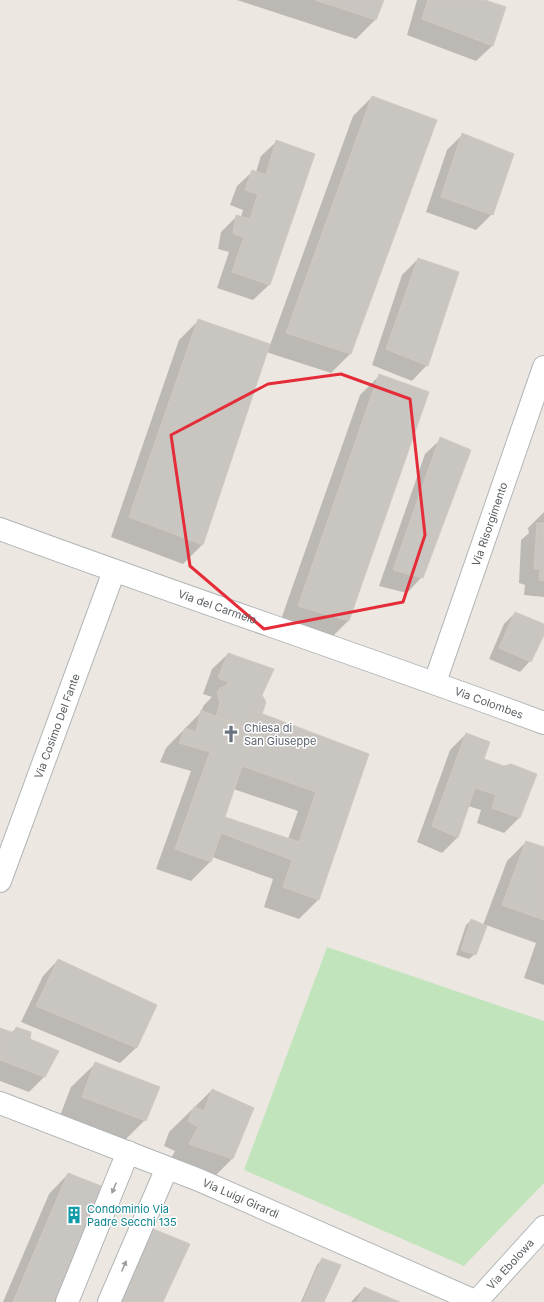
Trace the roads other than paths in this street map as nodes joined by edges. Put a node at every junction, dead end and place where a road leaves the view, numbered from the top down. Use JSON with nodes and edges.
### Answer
{"nodes":[{"id":1,"x":544,"y":367,"type":"edge"},
{"id":2,"x":0,"y":529,"type":"edge"},
{"id":3,"x":114,"y":571,"type":"junction"},
{"id":4,"x":435,"y":682,"type":"junction"},
{"id":5,"x":544,"y":723,"type":"edge"},
{"id":6,"x":0,"y":881,"type":"edge"},
{"id":7,"x":0,"y":1103,"type":"edge"},
{"id":8,"x":128,"y":1152,"type":"junction"},
{"id":9,"x":167,"y":1168,"type":"junction"},
{"id":10,"x":544,"y":1227,"type":"edge"},
{"id":11,"x":67,"y":1302,"type":"edge"},
{"id":12,"x":109,"y":1302,"type":"edge"},
{"id":13,"x":476,"y":1302,"type":"edge"}],
"edges":[{"from":1,"to":4,"type":"street","name":"Via Risorgimento"},
{"from":2,"to":3,"type":"street","name":"Via del Carmelo"},
{"from":3,"to":4,"type":"street","name":"Via del Carmelo"},
{"from":3,"to":6,"type":"street","name":"Via Cosimo Del Fante"},
{"from":4,"to":5,"type":"street","name":"Via Colombes"},
{"from":7,"to":8,"type":"street","name":"Via Luigi Girardi"},
{"from":8,"to":9,"type":"street","name":"Via Luigi Girardi"},
{"from":8,"to":11,"type":"street","one_way":true},
{"from":12,"to":9,"type":"street","one_way":true},
{"from":9,"to":13,"type":"street","name":"Via Luigi Girardi"},
{"from":10,"to":13,"type":"street","name":"Via Ebolowa"}]}
